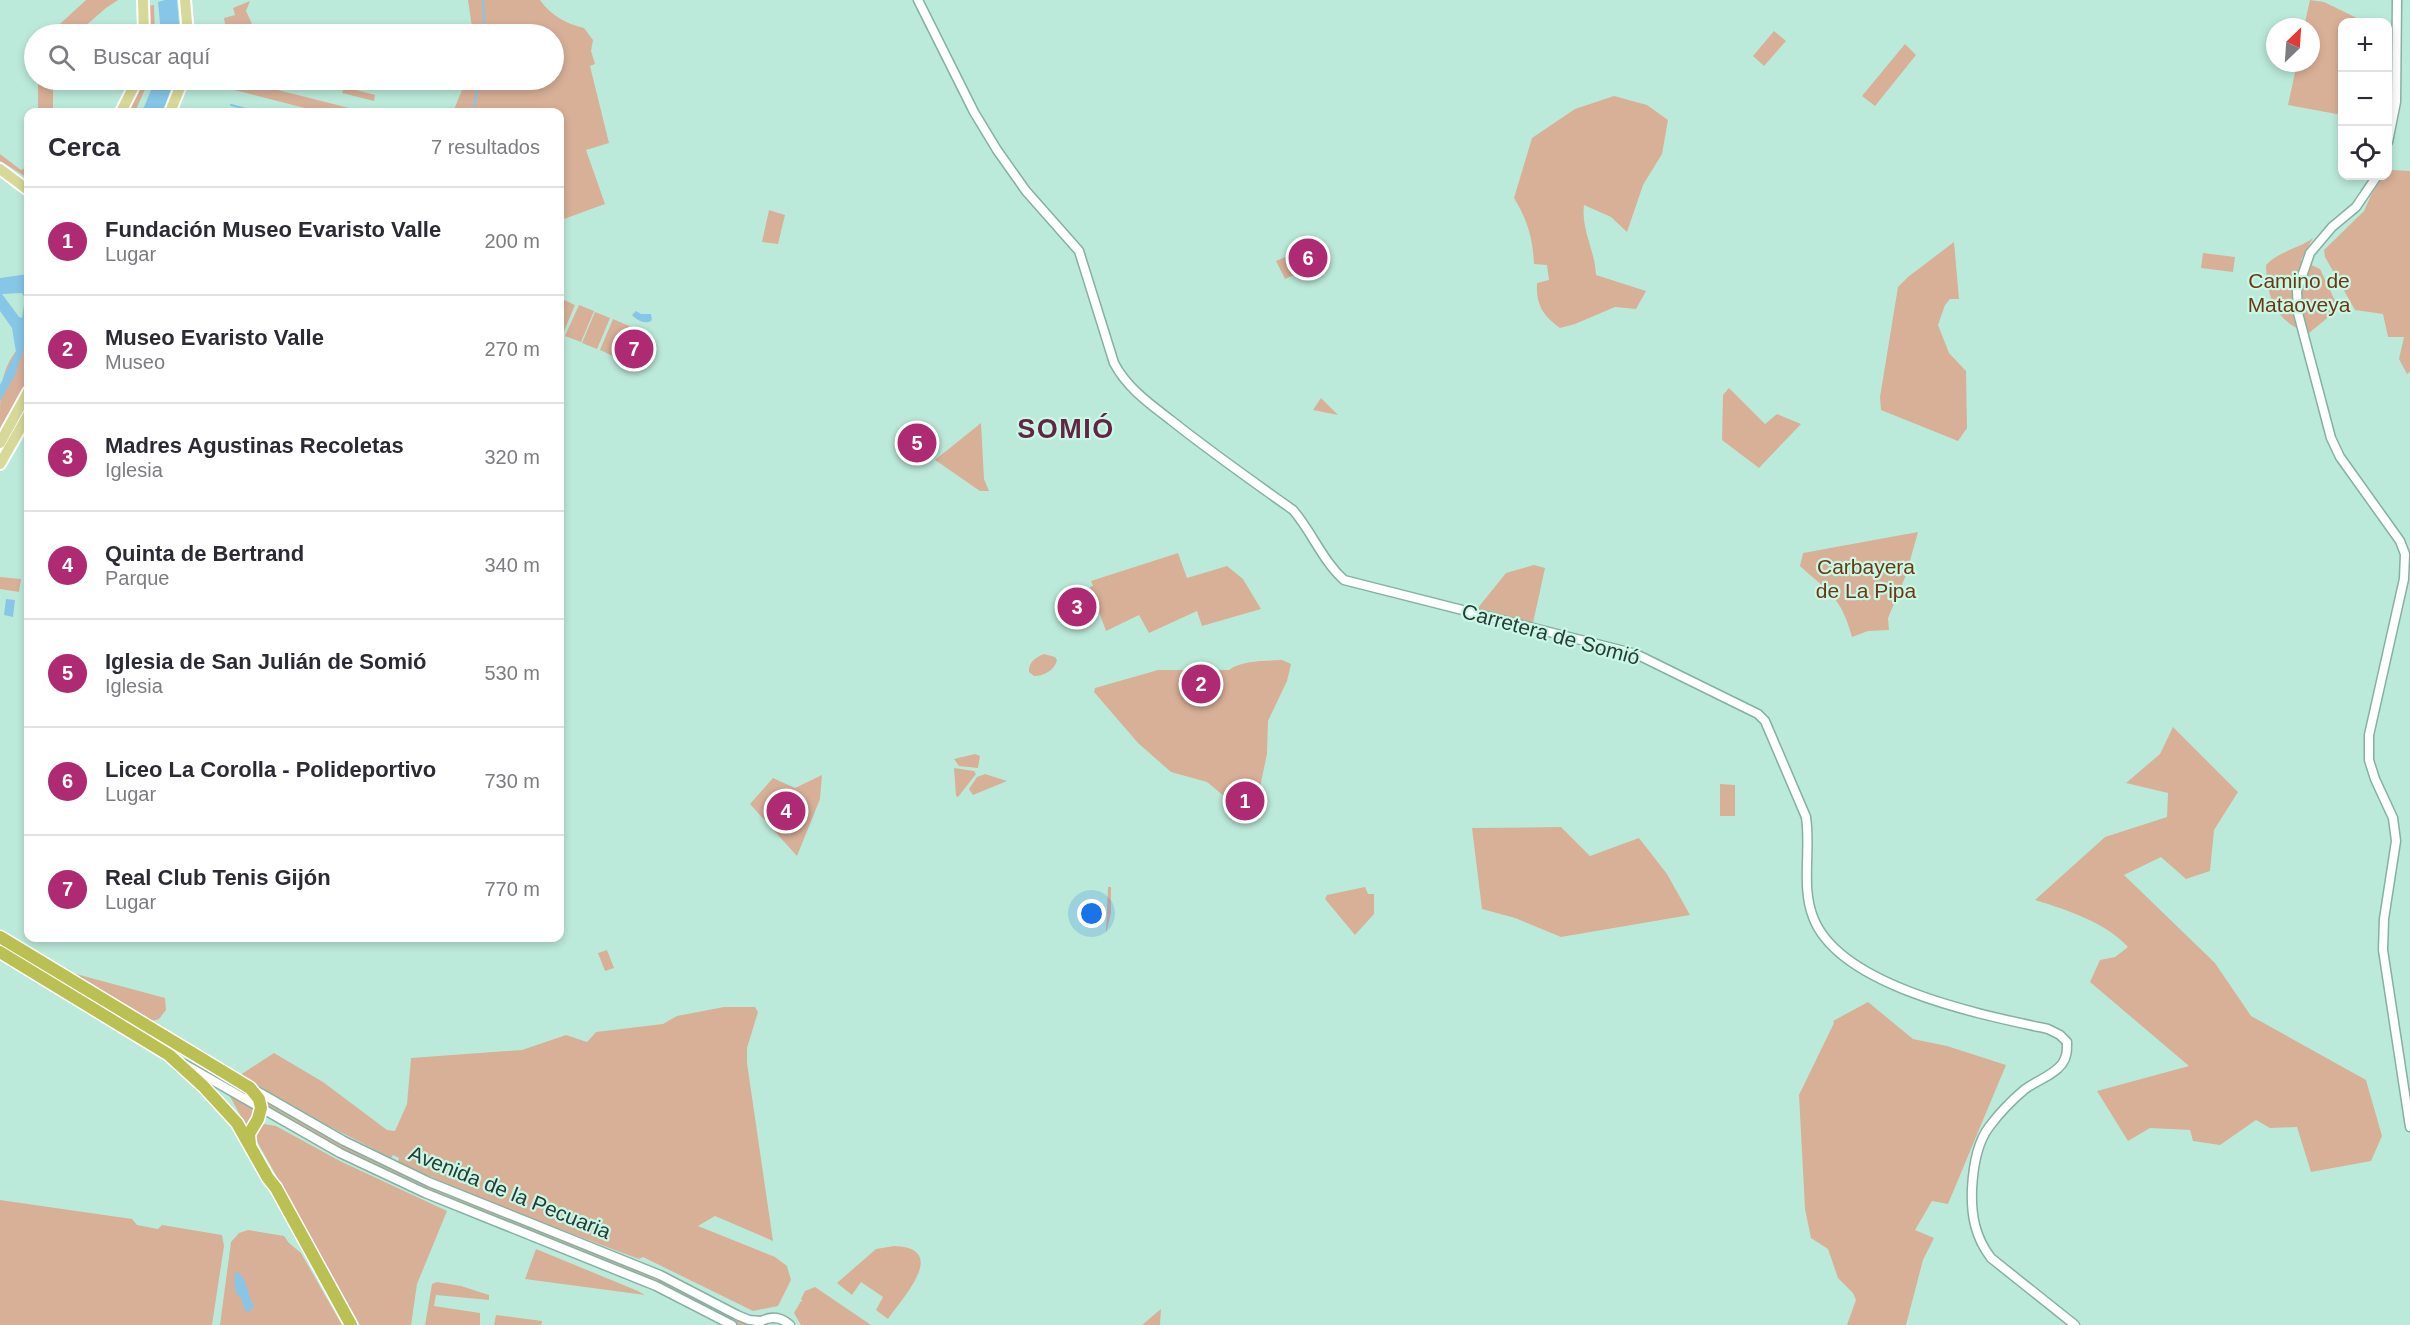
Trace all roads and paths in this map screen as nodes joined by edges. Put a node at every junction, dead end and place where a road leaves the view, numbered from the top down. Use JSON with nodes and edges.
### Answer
{"nodes":[{"id":1,"x":143,"y":0,"type":"edge"},
{"id":2,"x":185,"y":0,"type":"edge"},
{"id":3,"x":918,"y":0,"type":"edge"},
{"id":4,"x":2397,"y":0,"type":"edge"},
{"id":5,"x":144,"y":24,"type":"edge"},
{"id":6,"x":187,"y":24,"type":"edge"},
{"id":7,"x":132,"y":90,"type":"edge"},
{"id":8,"x":179,"y":90,"type":"edge"},
{"id":9,"x":123,"y":108,"type":"edge"},
{"id":10,"x":172,"y":108,"type":"edge"},
{"id":11,"x":2391,"y":126,"type":"edge"},
{"id":12,"x":0,"y":169,"type":"edge"},
{"id":13,"x":16,"y":180,"type":"junction"},
{"id":14,"x":2374,"y":180,"type":"edge"},
{"id":15,"x":24,"y":183,"type":"edge"},
{"id":16,"x":24,"y":187,"type":"edge"},
{"id":17,"x":24,"y":399,"type":"edge"},
{"id":18,"x":24,"y":422,"type":"edge"},
{"id":19,"x":0,"y":443,"type":"edge"},
{"id":20,"x":0,"y":464,"type":"edge"},
{"id":21,"x":0,"y":937,"type":"edge"},
{"id":22,"x":0,"y":952,"type":"edge"},
{"id":23,"x":169,"y":1055,"type":"junction"},
{"id":24,"x":250,"y":1088,"type":"junction"},
{"id":25,"x":260,"y":1114,"type":"junction"},
{"id":26,"x":2410,"y":1127,"type":"edge"},
{"id":27,"x":250,"y":1147,"type":"junction"},
{"id":28,"x":758,"y":1323,"type":"edge"},
{"id":29,"x":350,"y":1325,"type":"edge"},
{"id":30,"x":732,"y":1325,"type":"edge"},
{"id":31,"x":790,"y":1325,"type":"edge"},
{"id":32,"x":2075,"y":1325,"type":"edge"}],
"edges":[{"from":1,"to":5,"type":"main road"},
{"from":2,"to":6,"type":"main road"},
{"from":3,"to":32,"type":"street","name":"Carretera de Somió"},
{"from":4,"to":11,"type":"street"},
{"from":7,"to":9,"type":"main road"},
{"from":8,"to":10,"type":"main road"},
{"from":12,"to":13,"type":"main road"},
{"from":13,"to":15,"type":"main road"},
{"from":13,"to":16,"type":"main road"},
{"from":14,"to":26,"type":"street"},
{"from":17,"to":19,"type":"main road"},
{"from":18,"to":20,"type":"main road"},
{"from":21,"to":24,"type":"highway","name":"Avenida de la Pecuaria"},
{"from":22,"to":23,"type":"highway"},
{"from":23,"to":25,"type":"street"},
{"from":23,"to":27,"type":"highway"},
{"from":24,"to":25,"type":"highway","name":"Avenida de la Pecuaria"},
{"from":24,"to":28,"type":"street","name":"Avenida de la Pecuaria"},
{"from":25,"to":27,"type":"highway"},
{"from":25,"to":30,"type":"street","name":"Avenida de la Pecuaria"},
{"from":27,"to":29,"type":"highway"},
{"from":28,"to":31,"type":"street","name":"Avenida de la Pecuaria"}]}
